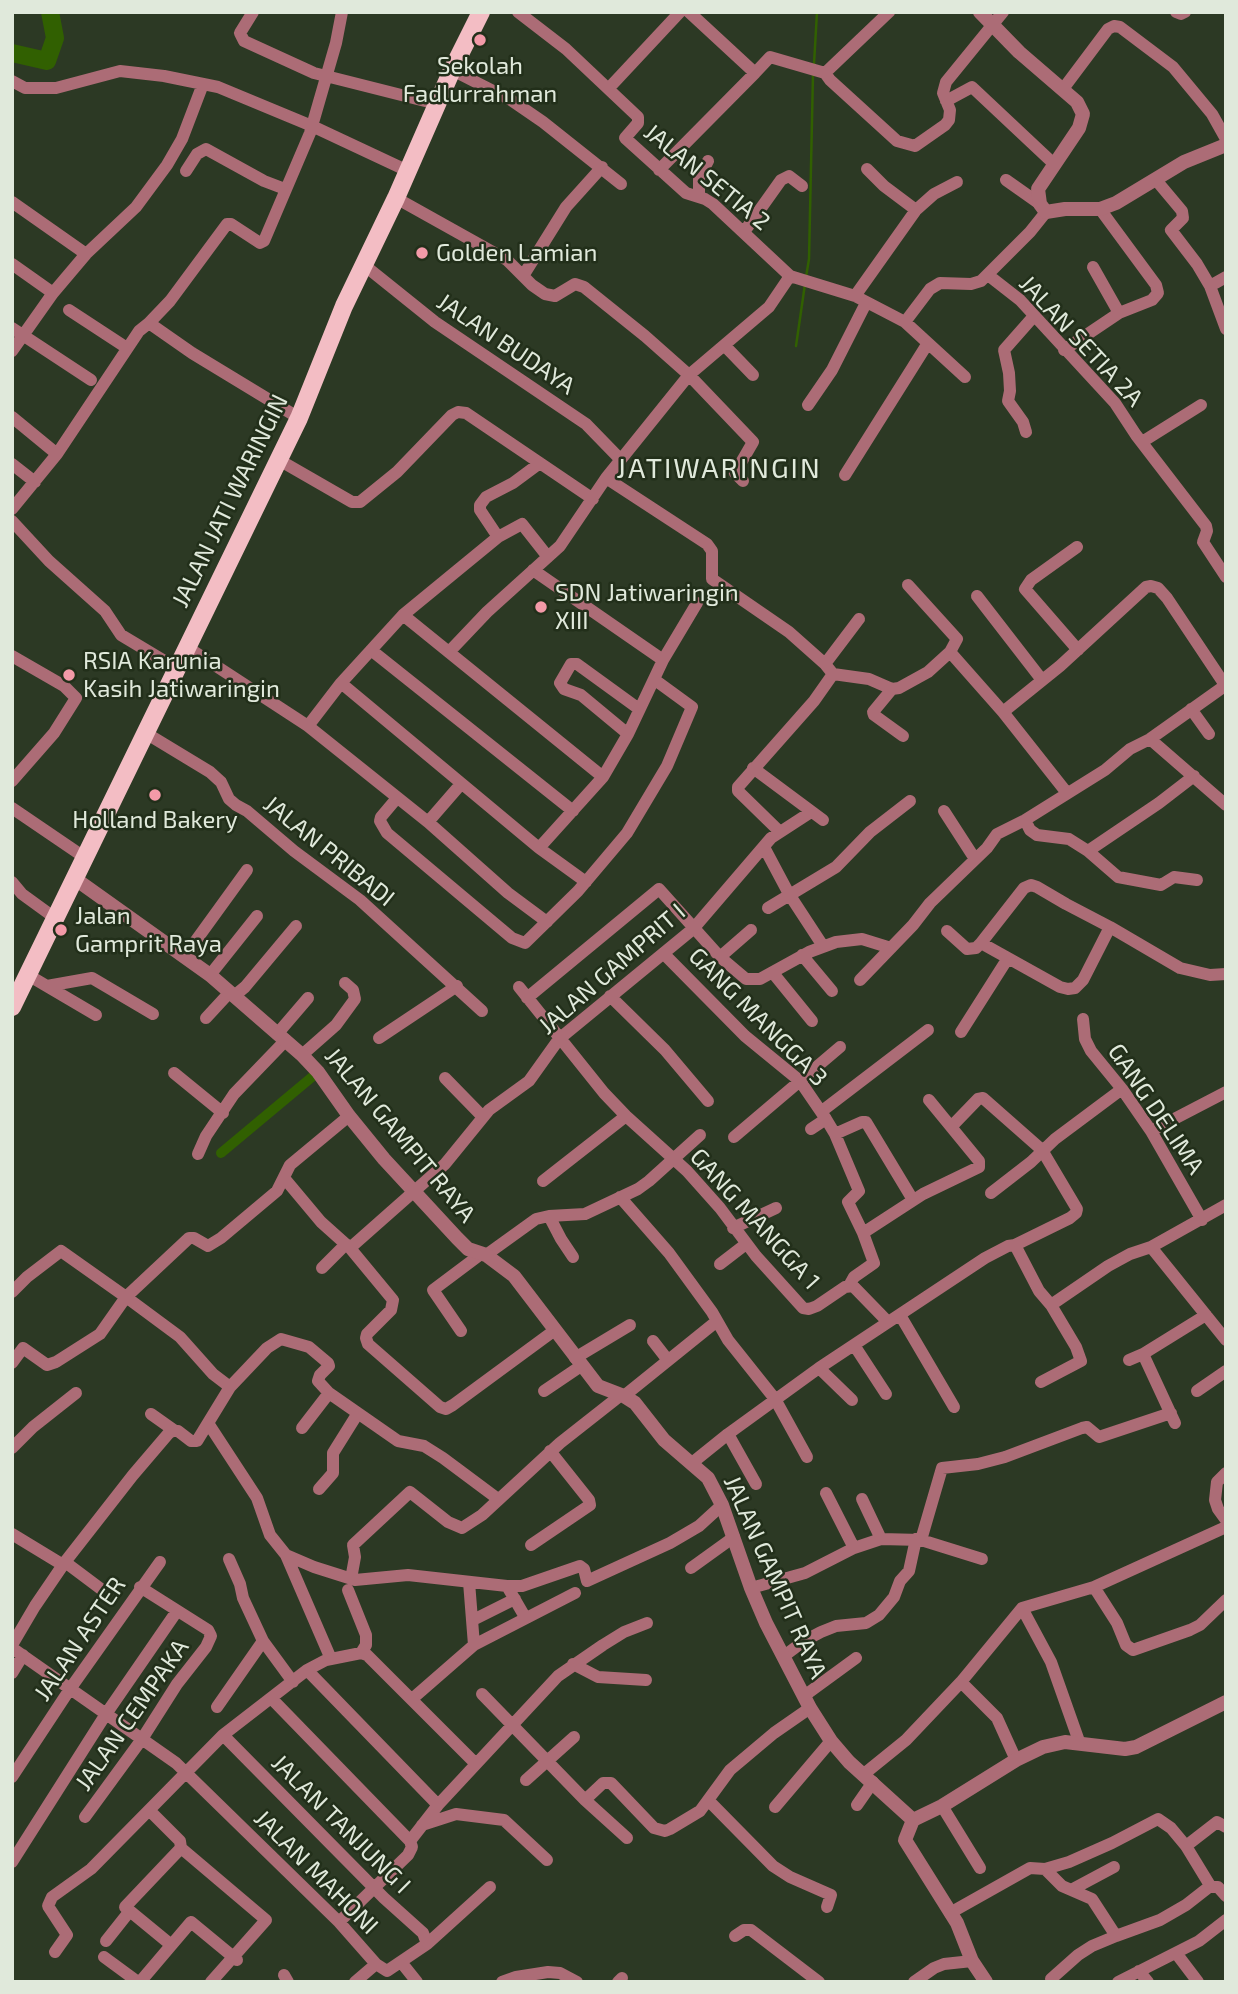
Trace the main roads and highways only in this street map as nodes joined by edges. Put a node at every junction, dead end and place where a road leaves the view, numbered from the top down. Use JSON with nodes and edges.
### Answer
{"nodes":[{"id":1,"x":481,"y":12,"type":"edge"},
{"id":2,"x":21,"y":981,"type":"edge"},
{"id":3,"x":12,"y":1007,"type":"edge"}],
"edges":[{"from":1,"to":2,"type":"main road","name":"JALAN JATI WARINGIN"},
{"from":2,"to":3,"type":"main road","name":"JALAN JATI WARINGIN"}]}
